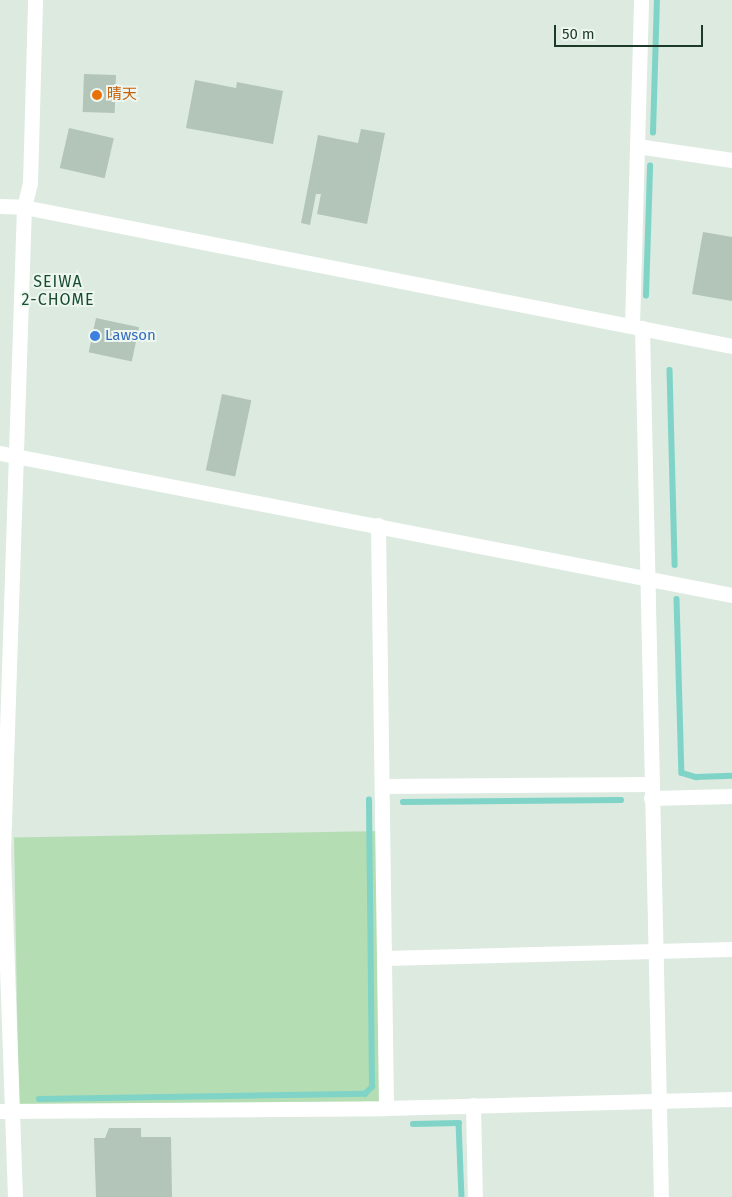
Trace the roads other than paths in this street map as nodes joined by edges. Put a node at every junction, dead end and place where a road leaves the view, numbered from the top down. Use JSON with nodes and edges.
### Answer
{"nodes":[{"id":1,"x":35,"y":0,"type":"edge"},
{"id":2,"x":641,"y":0,"type":"edge"},
{"id":3,"x":637,"y":146,"type":"junction"},
{"id":4,"x":732,"y":160,"type":"edge"},
{"id":5,"x":0,"y":206,"type":"edge"},
{"id":6,"x":24,"y":207,"type":"junction"},
{"id":7,"x":637,"y":327,"type":"junction"},
{"id":8,"x":732,"y":346,"type":"edge"},
{"id":9,"x":7,"y":453,"type":"edge"},
{"id":10,"x":378,"y":525,"type":"junction"},
{"id":11,"x":647,"y":578,"type":"junction"},
{"id":12,"x":732,"y":595,"type":"edge"},
{"id":13,"x":3,"y":702,"type":"edge"},
{"id":14,"x":382,"y":786,"type":"junction"},
{"id":15,"x":651,"y":791,"type":"junction"},
{"id":16,"x":732,"y":796,"type":"edge"},
{"id":17,"x":3,"y":945,"type":"edge"},
{"id":18,"x":732,"y":949,"type":"edge"},
{"id":19,"x":654,"y":951,"type":"junction"},
{"id":20,"x":384,"y":958,"type":"junction"},
{"id":21,"x":732,"y":1099,"type":"edge"},
{"id":22,"x":658,"y":1100,"type":"junction"},
{"id":23,"x":473,"y":1105,"type":"junction"},
{"id":24,"x":386,"y":1108,"type":"junction"},
{"id":25,"x":6,"y":1111,"type":"edge"},
{"id":26,"x":15,"y":1197,"type":"edge"},
{"id":27,"x":475,"y":1197,"type":"edge"},
{"id":28,"x":661,"y":1197,"type":"edge"}],
"edges":[{"from":1,"to":6,"type":"street"},
{"from":2,"to":3,"type":"street"},
{"from":3,"to":4,"type":"street"},
{"from":3,"to":7,"type":"street"},
{"from":5,"to":6,"type":"street"},
{"from":6,"to":7,"type":"street"},
{"from":6,"to":9,"type":"street"},
{"from":7,"to":8,"type":"street"},
{"from":7,"to":11,"type":"street"},
{"from":9,"to":10,"type":"street"},
{"from":9,"to":13,"type":"street"},
{"from":10,"to":11,"type":"street"},
{"from":10,"to":14,"type":"street"},
{"from":11,"to":12,"type":"street"},
{"from":11,"to":15,"type":"street"},
{"from":13,"to":17,"type":"street"},
{"from":14,"to":15,"type":"street"},
{"from":14,"to":20,"type":"street"},
{"from":15,"to":16,"type":"street"},
{"from":15,"to":19,"type":"street"},
{"from":17,"to":25,"type":"street"},
{"from":18,"to":19,"type":"street"},
{"from":19,"to":20,"type":"street"},
{"from":19,"to":22,"type":"street"},
{"from":20,"to":24,"type":"street"},
{"from":21,"to":22,"type":"street"},
{"from":22,"to":23,"type":"street"},
{"from":22,"to":28,"type":"street"},
{"from":23,"to":24,"type":"street"},
{"from":23,"to":27,"type":"street"},
{"from":24,"to":25,"type":"street"},
{"from":25,"to":26,"type":"street"}]}
